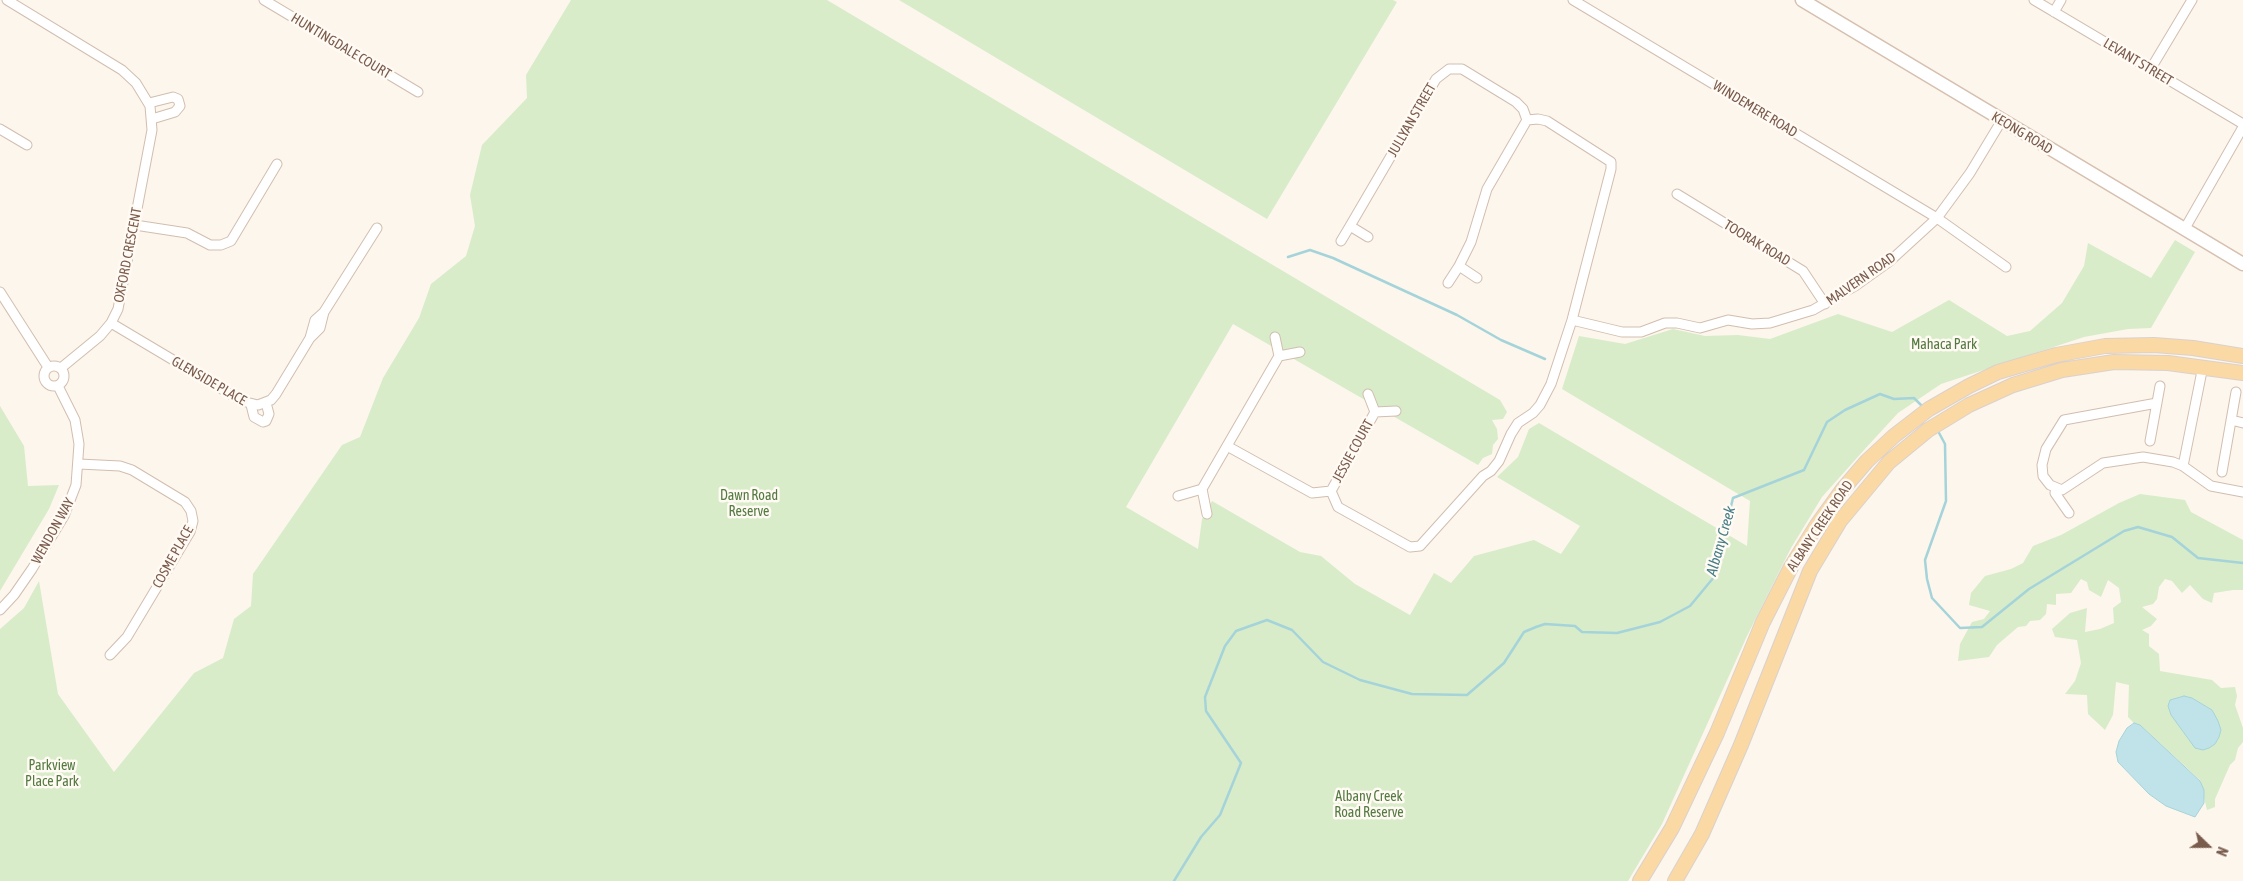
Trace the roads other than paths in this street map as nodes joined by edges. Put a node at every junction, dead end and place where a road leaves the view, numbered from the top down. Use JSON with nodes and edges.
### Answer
{"nodes":[{"id":1,"x":8,"y":0,"type":"edge"},
{"id":2,"x":264,"y":0,"type":"edge"},
{"id":3,"x":1574,"y":0,"type":"edge"},
{"id":4,"x":1802,"y":0,"type":"edge"},
{"id":5,"x":2034,"y":0,"type":"edge"},
{"id":6,"x":2061,"y":0,"type":"edge"},
{"id":7,"x":2192,"y":0,"type":"edge"},
{"id":8,"x":2054,"y":12,"type":"junction"},
{"id":9,"x":2150,"y":70,"type":"junction"},
{"id":10,"x":418,"y":92,"type":"dead end"},
{"id":11,"x":148,"y":103,"type":"junction"},
{"id":12,"x":152,"y":118,"type":"junction"},
{"id":13,"x":1527,"y":120,"type":"junction"},
{"id":14,"x":2002,"y":120,"type":"junction"},
{"id":15,"x":0,"y":129,"type":"edge"},
{"id":16,"x":2242,"y":129,"type":"edge"},
{"id":17,"x":27,"y":146,"type":"dead end"},
{"id":18,"x":277,"y":164,"type":"dead end"},
{"id":19,"x":1677,"y":194,"type":"dead end"},
{"id":20,"x":1937,"y":218,"type":"junction"},
{"id":21,"x":135,"y":225,"type":"junction"},
{"id":22,"x":1350,"y":226,"type":"junction"},
{"id":23,"x":377,"y":228,"type":"dead end"},
{"id":24,"x":2184,"y":230,"type":"junction"},
{"id":25,"x":1368,"y":237,"type":"dead end"},
{"id":26,"x":1341,"y":241,"type":"dead end"},
{"id":27,"x":2243,"y":264,"type":"edge"},
{"id":28,"x":1459,"y":266,"type":"junction"},
{"id":29,"x":2006,"y":267,"type":"dead end"},
{"id":30,"x":1477,"y":278,"type":"dead end"},
{"id":31,"x":1448,"y":283,"type":"dead end"},
{"id":32,"x":0,"y":292,"type":"edge"},
{"id":33,"x":1825,"y":304,"type":"junction"},
{"id":34,"x":1572,"y":320,"type":"junction"},
{"id":35,"x":112,"y":323,"type":"junction"},
{"id":36,"x":1275,"y":337,"type":"dead end"},
{"id":37,"x":2083,"y":349,"type":"junction"},
{"id":38,"x":1300,"y":352,"type":"dead end"},
{"id":39,"x":1279,"y":356,"type":"junction"},
{"id":40,"x":2243,"y":356,"type":"edge"},
{"id":41,"x":2086,"y":365,"type":"junction"},
{"id":42,"x":2203,"y":366,"type":"junction"},
{"id":43,"x":48,"y":367,"type":"junction"},
{"id":44,"x":62,"y":368,"type":"junction"},
{"id":45,"x":2243,"y":373,"type":"edge"},
{"id":46,"x":58,"y":386,"type":"junction"},
{"id":47,"x":2160,"y":386,"type":"dead end"},
{"id":48,"x":2236,"y":392,"type":"dead end"},
{"id":49,"x":1368,"y":394,"type":"dead end"},
{"id":50,"x":266,"y":403,"type":"junction"},
{"id":51,"x":2157,"y":403,"type":"junction"},
{"id":52,"x":251,"y":405,"type":"junction"},
{"id":53,"x":1396,"y":411,"type":"dead end"},
{"id":54,"x":1375,"y":412,"type":"junction"},
{"id":55,"x":2231,"y":420,"type":"junction"},
{"id":56,"x":2243,"y":423,"type":"edge"},
{"id":57,"x":2150,"y":441,"type":"dead end"},
{"id":58,"x":1227,"y":446,"type":"junction"},
{"id":59,"x":79,"y":464,"type":"junction"},
{"id":60,"x":2183,"y":466,"type":"junction"},
{"id":61,"x":2222,"y":472,"type":"dead end"},
{"id":62,"x":2056,"y":488,"type":"junction"},
{"id":63,"x":1202,"y":489,"type":"junction"},
{"id":64,"x":1331,"y":490,"type":"junction"},
{"id":65,"x":2243,"y":492,"type":"edge"},
{"id":66,"x":1178,"y":496,"type":"dead end"},
{"id":67,"x":2069,"y":513,"type":"dead end"},
{"id":68,"x":1207,"y":514,"type":"dead end"},
{"id":69,"x":0,"y":610,"type":"edge"},
{"id":70,"x":110,"y":655,"type":"dead end"},
{"id":71,"x":1640,"y":881,"type":"edge"},
{"id":72,"x":1675,"y":881,"type":"edge"}],
"edges":[{"from":1,"to":11,"type":"street","name":"OXFORD CRESCENT"},
{"from":2,"to":10,"type":"street","name":"HUNTINGDALE COURT"},
{"from":3,"to":20,"type":"street","name":"WINDEMERE ROAD"},
{"from":4,"to":14,"type":"street","name":"KEONG ROAD"},
{"from":5,"to":8,"type":"street","name":"LEVANT STREET"},
{"from":6,"to":8,"type":"street"},
{"from":7,"to":9,"type":"street"},
{"from":8,"to":9,"type":"street","name":"LEVANT STREET"},
{"from":9,"to":16,"type":"street","name":"LEVANT STREET"},
{"from":11,"to":12,"type":"street","name":"OXFORD CRESCENT"},
{"from":11,"to":12,"type":"street"},
{"from":12,"to":21,"type":"street","name":"OXFORD CRESCENT"},
{"from":13,"to":22,"type":"street","name":"JULLYAN STREET"},
{"from":13,"to":28,"type":"street"},
{"from":13,"to":34,"type":"street"},
{"from":14,"to":20,"type":"street","name":"MALVERN ROAD"},
{"from":14,"to":24,"type":"street","name":"KEONG ROAD"},
{"from":15,"to":17,"type":"street"},
{"from":16,"to":24,"type":"street"},
{"from":18,"to":21,"type":"street"},
{"from":19,"to":33,"type":"street","name":"TOORAK ROAD"},
{"from":20,"to":29,"type":"street","name":"WINDEMERE ROAD"},
{"from":20,"to":33,"type":"street","name":"MALVERN ROAD"},
{"from":21,"to":35,"type":"street","name":"OXFORD CRESCENT"},
{"from":22,"to":25,"type":"street"},
{"from":22,"to":26,"type":"street","name":"JULLYAN STREET"},
{"from":23,"to":50,"type":"street","name":"GLENSIDE PLACE"},
{"from":24,"to":27,"type":"street","name":"KEONG ROAD"},
{"from":28,"to":30,"type":"street"},
{"from":28,"to":31,"type":"street"},
{"from":32,"to":43,"type":"street"},
{"from":33,"to":34,"type":"street","name":"MALVERN ROAD"},
{"from":34,"to":64,"type":"street"},
{"from":35,"to":44,"type":"street","name":"OXFORD CRESCENT"},
{"from":35,"to":52,"type":"street","name":"GLENSIDE PLACE"},
{"from":36,"to":39,"type":"street"},
{"from":37,"to":40,"type":"main road","name":"ALBANY CREEK ROAD"},
{"from":37,"to":41,"type":"main road"},
{"from":37,"to":71,"type":"main road","name":"ALBANY CREEK ROAD"},
{"from":38,"to":39,"type":"street"},
{"from":39,"to":58,"type":"street"},
{"from":41,"to":42,"type":"main road","name":"ALBANY CREEK ROAD"},
{"from":41,"to":72,"type":"main road","name":"ALBANY CREEK ROAD"},
{"from":42,"to":45,"type":"main road","name":"ALBANY CREEK ROAD"},
{"from":42,"to":60,"type":"street"},
{"from":43,"to":44,"type":"street"},
{"from":43,"to":46,"type":"street"},
{"from":44,"to":46,"type":"street"},
{"from":46,"to":59,"type":"street","name":"WENDON WAY"},
{"from":47,"to":51,"type":"street"},
{"from":48,"to":55,"type":"street"},
{"from":49,"to":54,"type":"street","name":"JESSIE COURT"},
{"from":50,"to":52,"type":"street","name":"GLENSIDE PLACE"},
{"from":50,"to":52,"type":"street"},
{"from":51,"to":57,"type":"street"},
{"from":51,"to":62,"type":"street"},
{"from":53,"to":54,"type":"street","name":"JESSIE COURT"},
{"from":54,"to":64,"type":"street","name":"JESSIE COURT"},
{"from":55,"to":56,"type":"street"},
{"from":55,"to":61,"type":"street"},
{"from":58,"to":63,"type":"street"},
{"from":58,"to":64,"type":"street"},
{"from":59,"to":69,"type":"street","name":"WENDON WAY"},
{"from":59,"to":70,"type":"street","name":"COSME PLACE"},
{"from":60,"to":62,"type":"street"},
{"from":60,"to":65,"type":"street"},
{"from":62,"to":67,"type":"street"},
{"from":63,"to":66,"type":"street"},
{"from":63,"to":68,"type":"street"}]}
